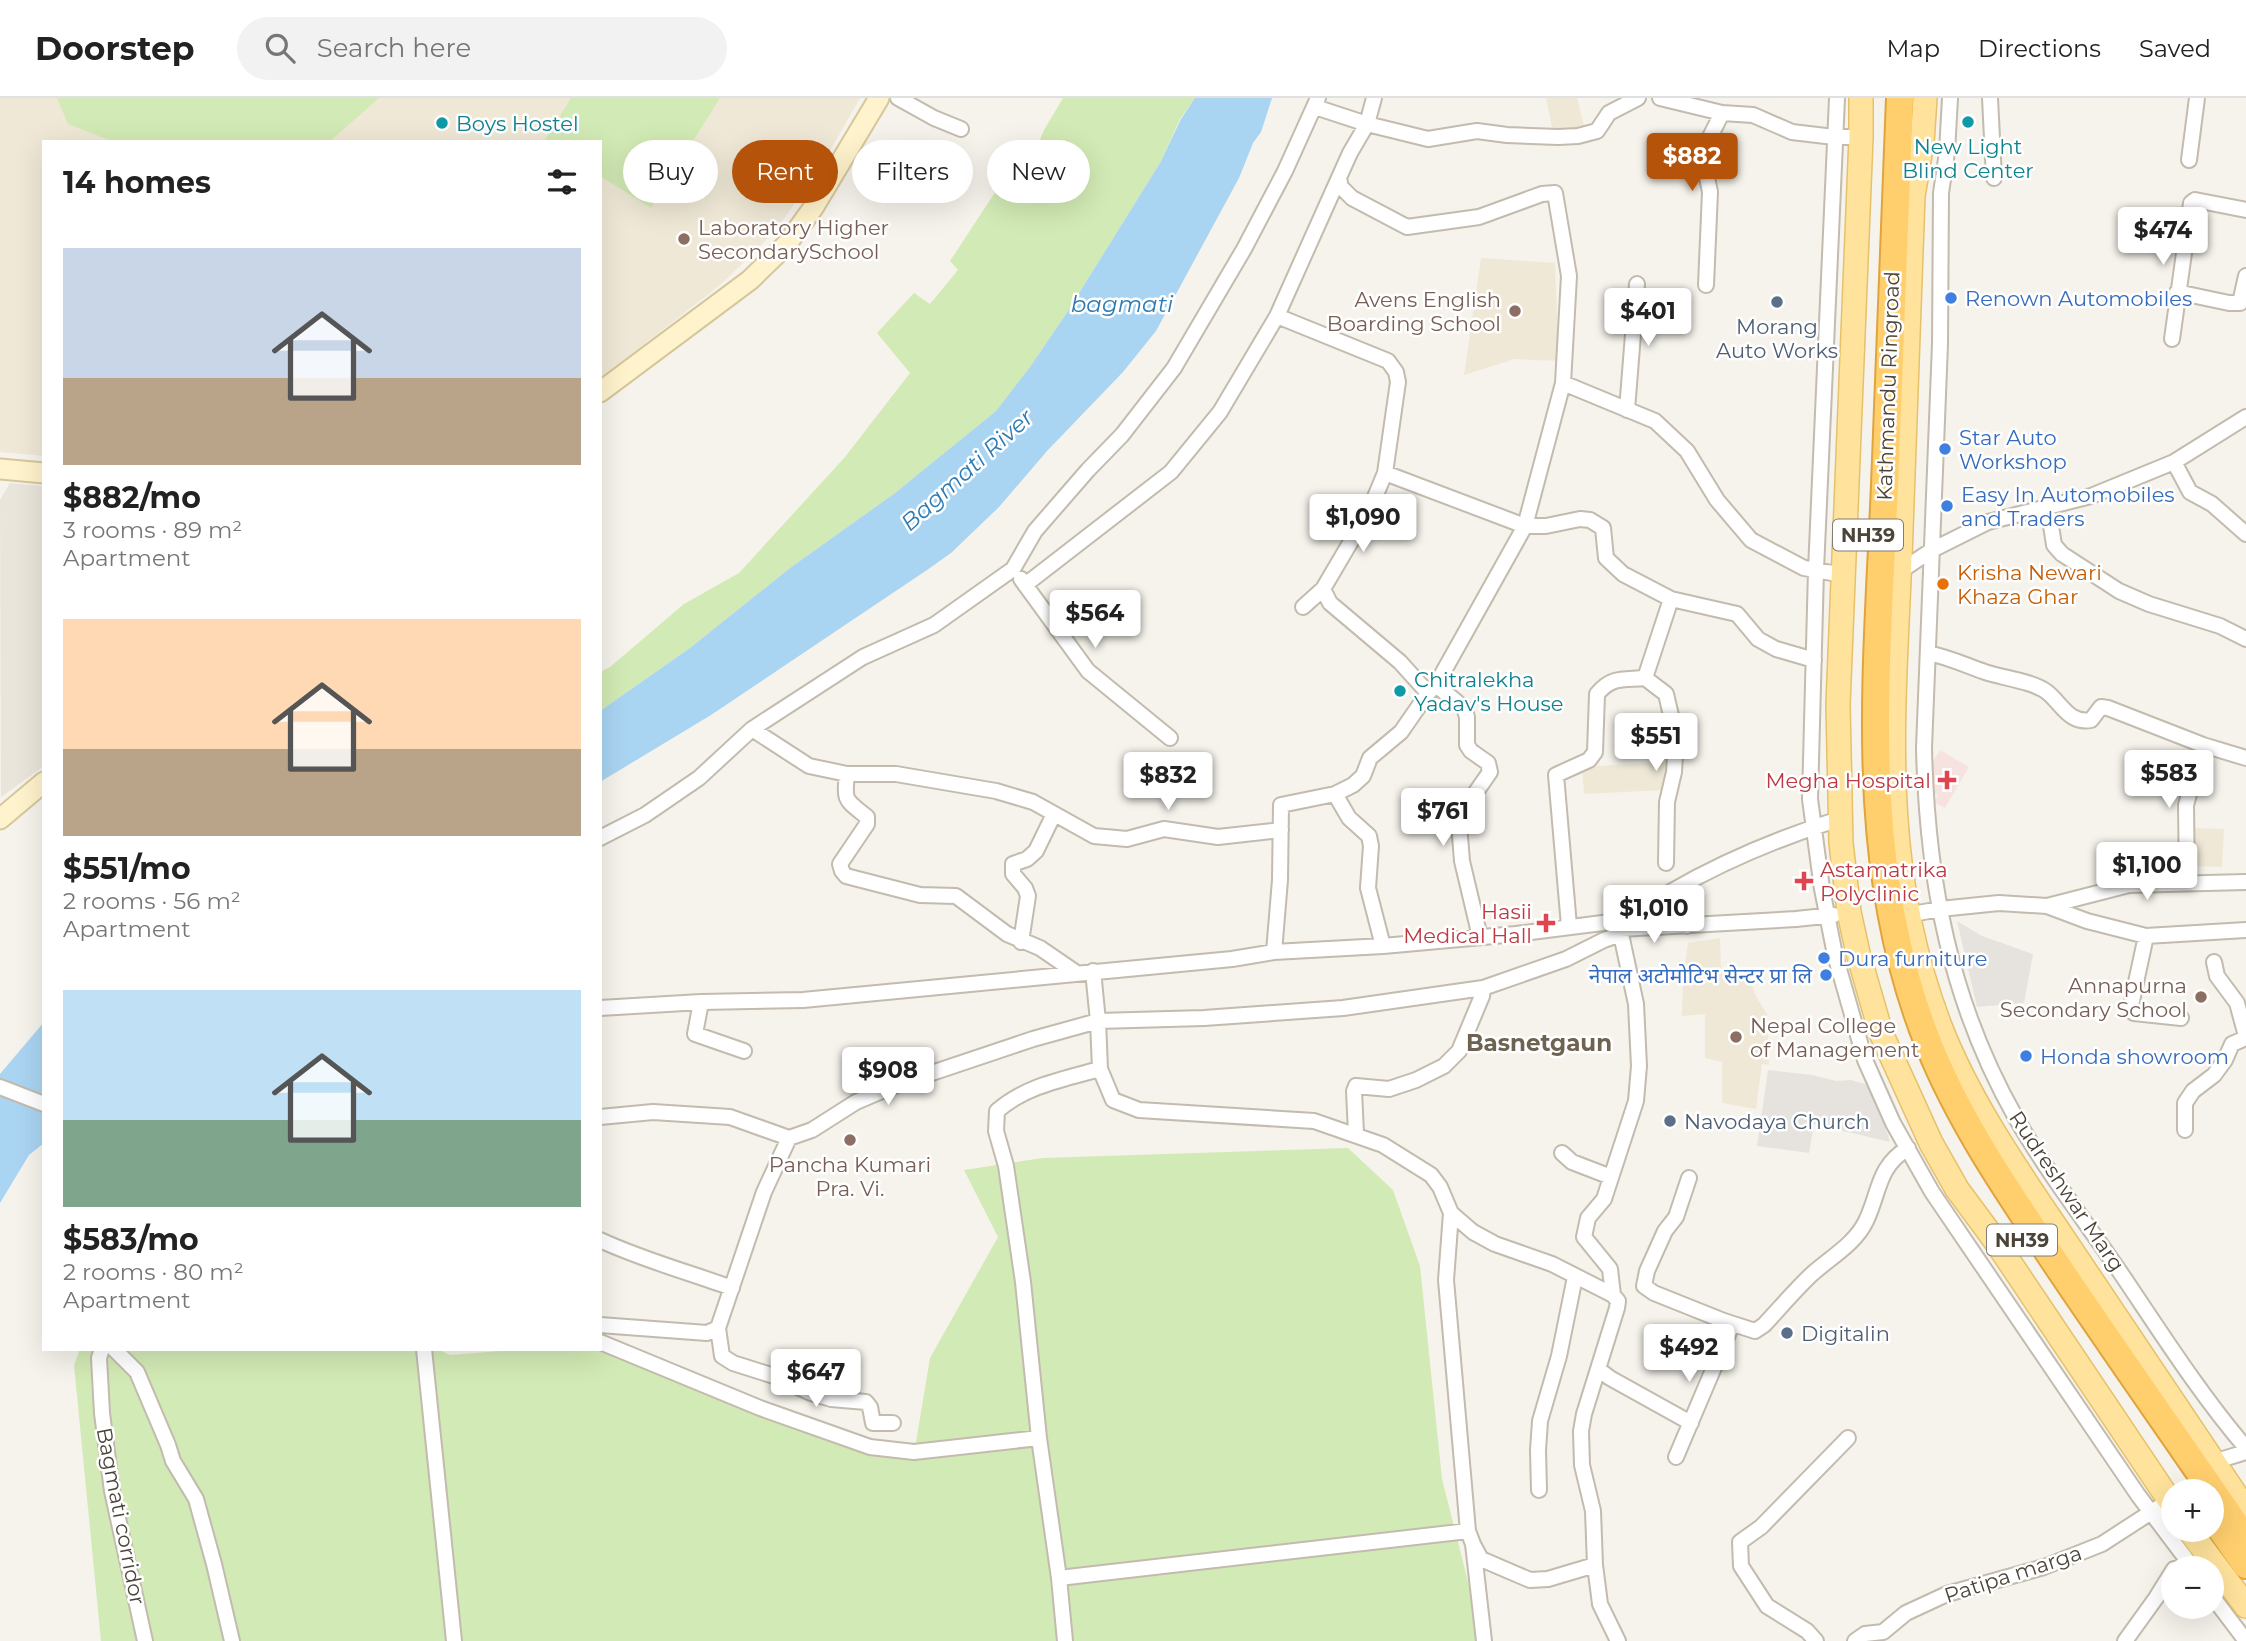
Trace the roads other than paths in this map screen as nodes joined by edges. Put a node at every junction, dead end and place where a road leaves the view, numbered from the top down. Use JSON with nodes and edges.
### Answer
{"nodes":[{"id":1,"x":879,"y":98,"type":"edge"},
{"id":2,"x":898,"y":98,"type":"edge"},
{"id":3,"x":1374,"y":98,"type":"edge"},
{"id":4,"x":1638,"y":98,"type":"edge"},
{"id":5,"x":1660,"y":98,"type":"edge"},
{"id":6,"x":1836,"y":98,"type":"edge"},
{"id":7,"x":1861,"y":98,"type":"edge"},
{"id":8,"x":1885,"y":98,"type":"edge"},
{"id":9,"x":1900,"y":98,"type":"edge"},
{"id":10,"x":1925,"y":98,"type":"edge"},
{"id":11,"x":1950,"y":98,"type":"edge"},
{"id":12,"x":1990,"y":98,"type":"edge"},
{"id":13,"x":2197,"y":98,"type":"edge"},
{"id":14,"x":1317,"y":102,"type":"edge"},
{"id":15,"x":1722,"y":113,"type":"junction"},
{"id":16,"x":1367,"y":124,"type":"junction"},
{"id":17,"x":961,"y":129,"type":"dead end"},
{"id":18,"x":1834,"y":137,"type":"junction"},
{"id":19,"x":1861,"y":137,"type":"junction"},
{"id":20,"x":2189,"y":160,"type":"dead end"},
{"id":21,"x":1994,"y":178,"type":"dead end"},
{"id":22,"x":1339,"y":179,"type":"junction"},
{"id":23,"x":2245,"y":206,"type":"edge"},
{"id":24,"x":2246,"y":276,"type":"edge"},
{"id":25,"x":1637,"y":284,"type":"dead end"},
{"id":26,"x":1706,"y":285,"type":"dead end"},
{"id":27,"x":2177,"y":292,"type":"junction"},
{"id":28,"x":1278,"y":316,"type":"junction"},
{"id":29,"x":2172,"y":339,"type":"dead end"},
{"id":30,"x":1563,"y":383,"type":"junction"},
{"id":31,"x":602,"y":391,"type":"edge"},
{"id":32,"x":1627,"y":410,"type":"junction"},
{"id":33,"x":2246,"y":417,"type":"edge"},
{"id":34,"x":2174,"y":462,"type":"junction"},
{"id":35,"x":0,"y":469,"type":"edge"},
{"id":36,"x":42,"y":472,"type":"edge"},
{"id":37,"x":1385,"y":473,"type":"junction"},
{"id":38,"x":2044,"y":508,"type":"junction"},
{"id":39,"x":1525,"y":526,"type":"junction"},
{"id":40,"x":2246,"y":534,"type":"edge"},
{"id":41,"x":1932,"y":550,"type":"junction"},
{"id":42,"x":1013,"y":569,"type":"junction"},
{"id":43,"x":1816,"y":570,"type":"junction"},
{"id":44,"x":1899,"y":572,"type":"junction"},
{"id":45,"x":1843,"y":575,"type":"junction"},
{"id":46,"x":1025,"y":585,"type":"junction"},
{"id":47,"x":1323,"y":589,"type":"junction"},
{"id":48,"x":1671,"y":599,"type":"junction"},
{"id":49,"x":1303,"y":607,"type":"dead end"},
{"id":50,"x":2246,"y":639,"type":"edge"},
{"id":51,"x":1928,"y":653,"type":"junction"},
{"id":52,"x":1814,"y":660,"type":"junction"},
{"id":53,"x":1645,"y":678,"type":"junction"},
{"id":54,"x":1432,"y":689,"type":"junction"},
{"id":55,"x":752,"y":729,"type":"junction"},
{"id":56,"x":1170,"y":738,"type":"dead end"},
{"id":57,"x":2203,"y":745,"type":"junction"},
{"id":58,"x":2246,"y":758,"type":"edge"},
{"id":59,"x":847,"y":774,"type":"junction"},
{"id":60,"x":42,"y":784,"type":"edge"},
{"id":61,"x":1335,"y":794,"type":"junction"},
{"id":62,"x":1054,"y":814,"type":"junction"},
{"id":63,"x":0,"y":819,"type":"edge"},
{"id":64,"x":1839,"y":819,"type":"junction"},
{"id":65,"x":1813,"y":827,"type":"junction"},
{"id":66,"x":1281,"y":830,"type":"junction"},
{"id":67,"x":602,"y":837,"type":"edge"},
{"id":68,"x":1666,"y":863,"type":"dead end"},
{"id":69,"x":2246,"y":882,"type":"edge"},
{"id":70,"x":2187,"y":883,"type":"junction"},
{"id":71,"x":1672,"y":891,"type":"junction"},
{"id":72,"x":2047,"y":906,"type":"junction"},
{"id":73,"x":1940,"y":909,"type":"junction"},
{"id":74,"x":1838,"y":914,"type":"junction"},
{"id":75,"x":1907,"y":915,"type":"junction"},
{"id":76,"x":1569,"y":926,"type":"junction"},
{"id":77,"x":1687,"y":926,"type":"junction"},
{"id":78,"x":1620,"y":928,"type":"junction"},
{"id":79,"x":2246,"y":930,"type":"edge"},
{"id":80,"x":2146,"y":936,"type":"junction"},
{"id":81,"x":1479,"y":937,"type":"junction"},
{"id":82,"x":1021,"y":942,"type":"junction"},
{"id":83,"x":1383,"y":946,"type":"junction"},
{"id":84,"x":1274,"y":952,"type":"junction"},
{"id":85,"x":2214,"y":962,"type":"dead end"},
{"id":86,"x":1093,"y":971,"type":"junction"},
{"id":87,"x":1075,"y":972,"type":"junction"},
{"id":88,"x":1483,"y":988,"type":"junction"},
{"id":89,"x":701,"y":1002,"type":"junction"},
{"id":90,"x":602,"y":1008,"type":"edge"},
{"id":91,"x":2181,"y":1018,"type":"dead end"},
{"id":92,"x":1098,"y":1021,"type":"junction"},
{"id":93,"x":2246,"y":1037,"type":"edge"},
{"id":94,"x":744,"y":1051,"type":"dead end"},
{"id":95,"x":1100,"y":1069,"type":"junction"},
{"id":96,"x":0,"y":1087,"type":"edge"},
{"id":97,"x":42,"y":1103,"type":"edge"},
{"id":98,"x":602,"y":1118,"type":"edge"},
{"id":99,"x":2185,"y":1129,"type":"dead end"},
{"id":100,"x":1356,"y":1133,"type":"junction"},
{"id":101,"x":789,"y":1138,"type":"junction"},
{"id":102,"x":1908,"y":1148,"type":"junction"},
{"id":103,"x":1562,"y":1153,"type":"dead end"},
{"id":104,"x":1611,"y":1177,"type":"junction"},
{"id":105,"x":1689,"y":1178,"type":"dead end"},
{"id":106,"x":1451,"y":1213,"type":"junction"},
{"id":107,"x":602,"y":1241,"type":"edge"},
{"id":108,"x":1575,"y":1277,"type":"junction"},
{"id":109,"x":732,"y":1288,"type":"junction"},
{"id":110,"x":1613,"y":1295,"type":"junction"},
{"id":111,"x":602,"y":1325,"type":"edge"},
{"id":112,"x":1732,"y":1325,"type":"junction"},
{"id":113,"x":718,"y":1328,"type":"junction"},
{"id":114,"x":602,"y":1343,"type":"edge"},
{"id":115,"x":101,"y":1351,"type":"edge"},
{"id":116,"x":116,"y":1351,"type":"edge"},
{"id":117,"x":424,"y":1351,"type":"edge"},
{"id":118,"x":1598,"y":1368,"type":"junction"},
{"id":119,"x":893,"y":1423,"type":"dead end"},
{"id":120,"x":1691,"y":1423,"type":"junction"},
{"id":121,"x":1038,"y":1438,"type":"junction"},
{"id":122,"x":1848,"y":1438,"type":"dead end"},
{"id":123,"x":2243,"y":1451,"type":"edge"},
{"id":124,"x":1676,"y":1457,"type":"dead end"},
{"id":125,"x":2213,"y":1462,"type":"junction"},
{"id":126,"x":2186,"y":1479,"type":"edge"},
{"id":127,"x":1539,"y":1490,"type":"dead end"},
{"id":128,"x":2161,"y":1501,"type":"edge"},
{"id":129,"x":2161,"y":1504,"type":"edge"},
{"id":130,"x":2161,"y":1508,"type":"edge"},
{"id":131,"x":2246,"y":1510,"type":"edge"},
{"id":132,"x":2224,"y":1534,"type":"edge"},
{"id":133,"x":1470,"y":1537,"type":"junction"},
{"id":134,"x":2246,"y":1540,"type":"edge"},
{"id":135,"x":2178,"y":1542,"type":"edge"},
{"id":136,"x":2198,"y":1542,"type":"edge"},
{"id":137,"x":2183,"y":1555,"type":"edge"},
{"id":138,"x":1595,"y":1565,"type":"junction"},
{"id":139,"x":2246,"y":1565,"type":"edge"},
{"id":140,"x":1059,"y":1578,"type":"junction"},
{"id":141,"x":2161,"y":1590,"type":"edge"},
{"id":142,"x":2246,"y":1606,"type":"edge"},
{"id":143,"x":2224,"y":1612,"type":"edge"},
{"id":144,"x":1882,"y":1636,"type":"edge"},
{"id":145,"x":145,"y":1641,"type":"edge"},
{"id":146,"x":232,"y":1641,"type":"edge"},
{"id":147,"x":454,"y":1641,"type":"edge"},
{"id":148,"x":1065,"y":1641,"type":"edge"},
{"id":149,"x":1484,"y":1641,"type":"edge"},
{"id":150,"x":1618,"y":1641,"type":"edge"},
{"id":151,"x":1816,"y":1641,"type":"edge"},
{"id":152,"x":1855,"y":1641,"type":"edge"},
{"id":153,"x":2125,"y":1641,"type":"edge"},
{"id":154,"x":2246,"y":1641,"type":"edge"}],
"edges":[{"from":1,"to":31,"type":"main road"},
{"from":2,"to":17,"type":"street"},
{"from":3,"to":16,"type":"street"},
{"from":4,"to":16,"type":"street"},
{"from":5,"to":15,"type":"street"},
{"from":6,"to":18,"type":"street"},
{"from":7,"to":19,"type":"main road"},
{"from":8,"to":126,"type":"highway","name":"Kathmandu Ringroad","number":"NH39"},
{"from":9,"to":134,"type":"highway","name":"Kathmandu Ringroad","number":"NH39"},
{"from":10,"to":44,"type":"main road"},
{"from":11,"to":41,"type":"street","name":"Rudreshwar Marg"},
{"from":12,"to":21,"type":"street"},
{"from":13,"to":20,"type":"street"},
{"from":14,"to":16,"type":"street"},
{"from":14,"to":42,"type":"street"},
{"from":15,"to":18,"type":"street"},
{"from":15,"to":26,"type":"street"},
{"from":16,"to":22,"type":"street"},
{"from":18,"to":19,"type":"street"},
{"from":18,"to":43,"type":"street"},
{"from":19,"to":45,"type":"main road"},
{"from":22,"to":28,"type":"street"},
{"from":22,"to":30,"type":"street"},
{"from":23,"to":27,"type":"street"},
{"from":24,"to":27,"type":"street"},
{"from":25,"to":32,"type":"street"},
{"from":27,"to":29,"type":"street"},
{"from":28,"to":37,"type":"street"},
{"from":28,"to":46,"type":"street"},
{"from":30,"to":32,"type":"street"},
{"from":30,"to":39,"type":"street"},
{"from":32,"to":43,"type":"street"},
{"from":33,"to":34,"type":"street"},
{"from":34,"to":38,"type":"street"},
{"from":34,"to":40,"type":"street"},
{"from":35,"to":36,"type":"main road"},
{"from":37,"to":39,"type":"street"},
{"from":37,"to":47,"type":"street"},
{"from":38,"to":41,"type":"street"},
{"from":38,"to":50,"type":"street"},
{"from":39,"to":48,"type":"street"},
{"from":39,"to":54,"type":"street"},
{"from":41,"to":44,"type":"street"},
{"from":41,"to":51,"type":"street","name":"Rudreshwar Marg"},
{"from":42,"to":46,"type":"street"},
{"from":42,"to":55,"type":"street"},
{"from":43,"to":45,"type":"street"},
{"from":43,"to":52,"type":"street"},
{"from":44,"to":75,"type":"main road"},
{"from":45,"to":64,"type":"main road"},
{"from":46,"to":56,"type":"street"},
{"from":47,"to":49,"type":"street"},
{"from":47,"to":54,"type":"street"},
{"from":48,"to":52,"type":"street"},
{"from":48,"to":53,"type":"street"},
{"from":51,"to":57,"type":"street"},
{"from":51,"to":73,"type":"street","name":"Rudreshwar Marg"},
{"from":52,"to":65,"type":"street"},
{"from":53,"to":68,"type":"street"},
{"from":53,"to":76,"type":"street"},
{"from":54,"to":61,"type":"street"},
{"from":54,"to":81,"type":"street"},
{"from":55,"to":59,"type":"street"},
{"from":55,"to":67,"type":"street"},
{"from":57,"to":58,"type":"street"},
{"from":57,"to":70,"type":"street"},
{"from":59,"to":62,"type":"street"},
{"from":59,"to":82,"type":"street"},
{"from":60,"to":63,"type":"main road"},
{"from":61,"to":66,"type":"street"},
{"from":61,"to":83,"type":"street"},
{"from":62,"to":66,"type":"street"},
{"from":62,"to":82,"type":"street"},
{"from":64,"to":65,"type":"street"},
{"from":64,"to":74,"type":"main road"},
{"from":65,"to":71,"type":"street"},
{"from":65,"to":74,"type":"street"},
{"from":66,"to":84,"type":"street"},
{"from":69,"to":70,"type":"street"},
{"from":70,"to":72,"type":"street"},
{"from":71,"to":77,"type":"street"},
{"from":71,"to":78,"type":"street"},
{"from":72,"to":73,"type":"street"},
{"from":72,"to":80,"type":"street"},
{"from":73,"to":75,"type":"street"},
{"from":73,"to":123,"type":"street","name":"Rudreshwar Marg"},
{"from":74,"to":77,"type":"street"},
{"from":74,"to":102,"type":"street"},
{"from":74,"to":128,"type":"main road"},
{"from":75,"to":125,"type":"main road"},
{"from":76,"to":78,"type":"street"},
{"from":76,"to":81,"type":"street"},
{"from":77,"to":78,"type":"street"},
{"from":78,"to":88,"type":"street"},
{"from":78,"to":104,"type":"street"},
{"from":79,"to":80,"type":"street"},
{"from":80,"to":91,"type":"street"},
{"from":81,"to":83,"type":"street"},
{"from":82,"to":87,"type":"street"},
{"from":83,"to":84,"type":"street"},
{"from":84,"to":86,"type":"street"},
{"from":85,"to":93,"type":"street"},
{"from":86,"to":87,"type":"street"},
{"from":86,"to":92,"type":"street"},
{"from":87,"to":89,"type":"street"},
{"from":88,"to":92,"type":"street"},
{"from":88,"to":100,"type":"street"},
{"from":89,"to":90,"type":"street"},
{"from":89,"to":94,"type":"street"},
{"from":92,"to":95,"type":"street"},
{"from":92,"to":101,"type":"street"},
{"from":93,"to":99,"type":"street"},
{"from":95,"to":100,"type":"street"},
{"from":95,"to":121,"type":"street"},
{"from":96,"to":97,"type":"street"},
{"from":98,"to":101,"type":"street"},
{"from":100,"to":106,"type":"street"},
{"from":101,"to":109,"type":"street"},
{"from":102,"to":112,"type":"street"},
{"from":102,"to":129,"type":"street"},
{"from":103,"to":104,"type":"street"},
{"from":104,"to":110,"type":"street"},
{"from":105,"to":112,"type":"street"},
{"from":106,"to":108,"type":"street"},
{"from":106,"to":133,"type":"street"},
{"from":107,"to":109,"type":"street"},
{"from":108,"to":110,"type":"street"},
{"from":108,"to":127,"type":"street"},
{"from":109,"to":113,"type":"street"},
{"from":110,"to":118,"type":"street"},
{"from":111,"to":113,"type":"street"},
{"from":112,"to":120,"type":"street"},
{"from":113,"to":119,"type":"street"},
{"from":114,"to":121,"type":"street"},
{"from":115,"to":145,"type":"street","name":"Bagmati corridor"},
{"from":116,"to":146,"type":"street"},
{"from":117,"to":147,"type":"street"},
{"from":118,"to":120,"type":"street"},
{"from":118,"to":138,"type":"street"},
{"from":120,"to":124,"type":"street"},
{"from":121,"to":140,"type":"street"},
{"from":122,"to":151,"type":"street"},
{"from":123,"to":125,"type":"street"},
{"from":125,"to":131,"type":"main road"},
{"from":130,"to":144,"type":"street","name":"Patipa marga"},
{"from":132,"to":139,"type":"highway"},
{"from":133,"to":138,"type":"street"},
{"from":133,"to":140,"type":"street"},
{"from":133,"to":149,"type":"street"},
{"from":135,"to":137,"type":"street"},
{"from":136,"to":142,"type":"main road"},
{"from":138,"to":150,"type":"street"},
{"from":140,"to":148,"type":"street"},
{"from":141,"to":153,"type":"street"},
{"from":143,"to":154,"type":"street"},
{"from":144,"to":152,"type":"street","name":"Patipa marga"}]}
